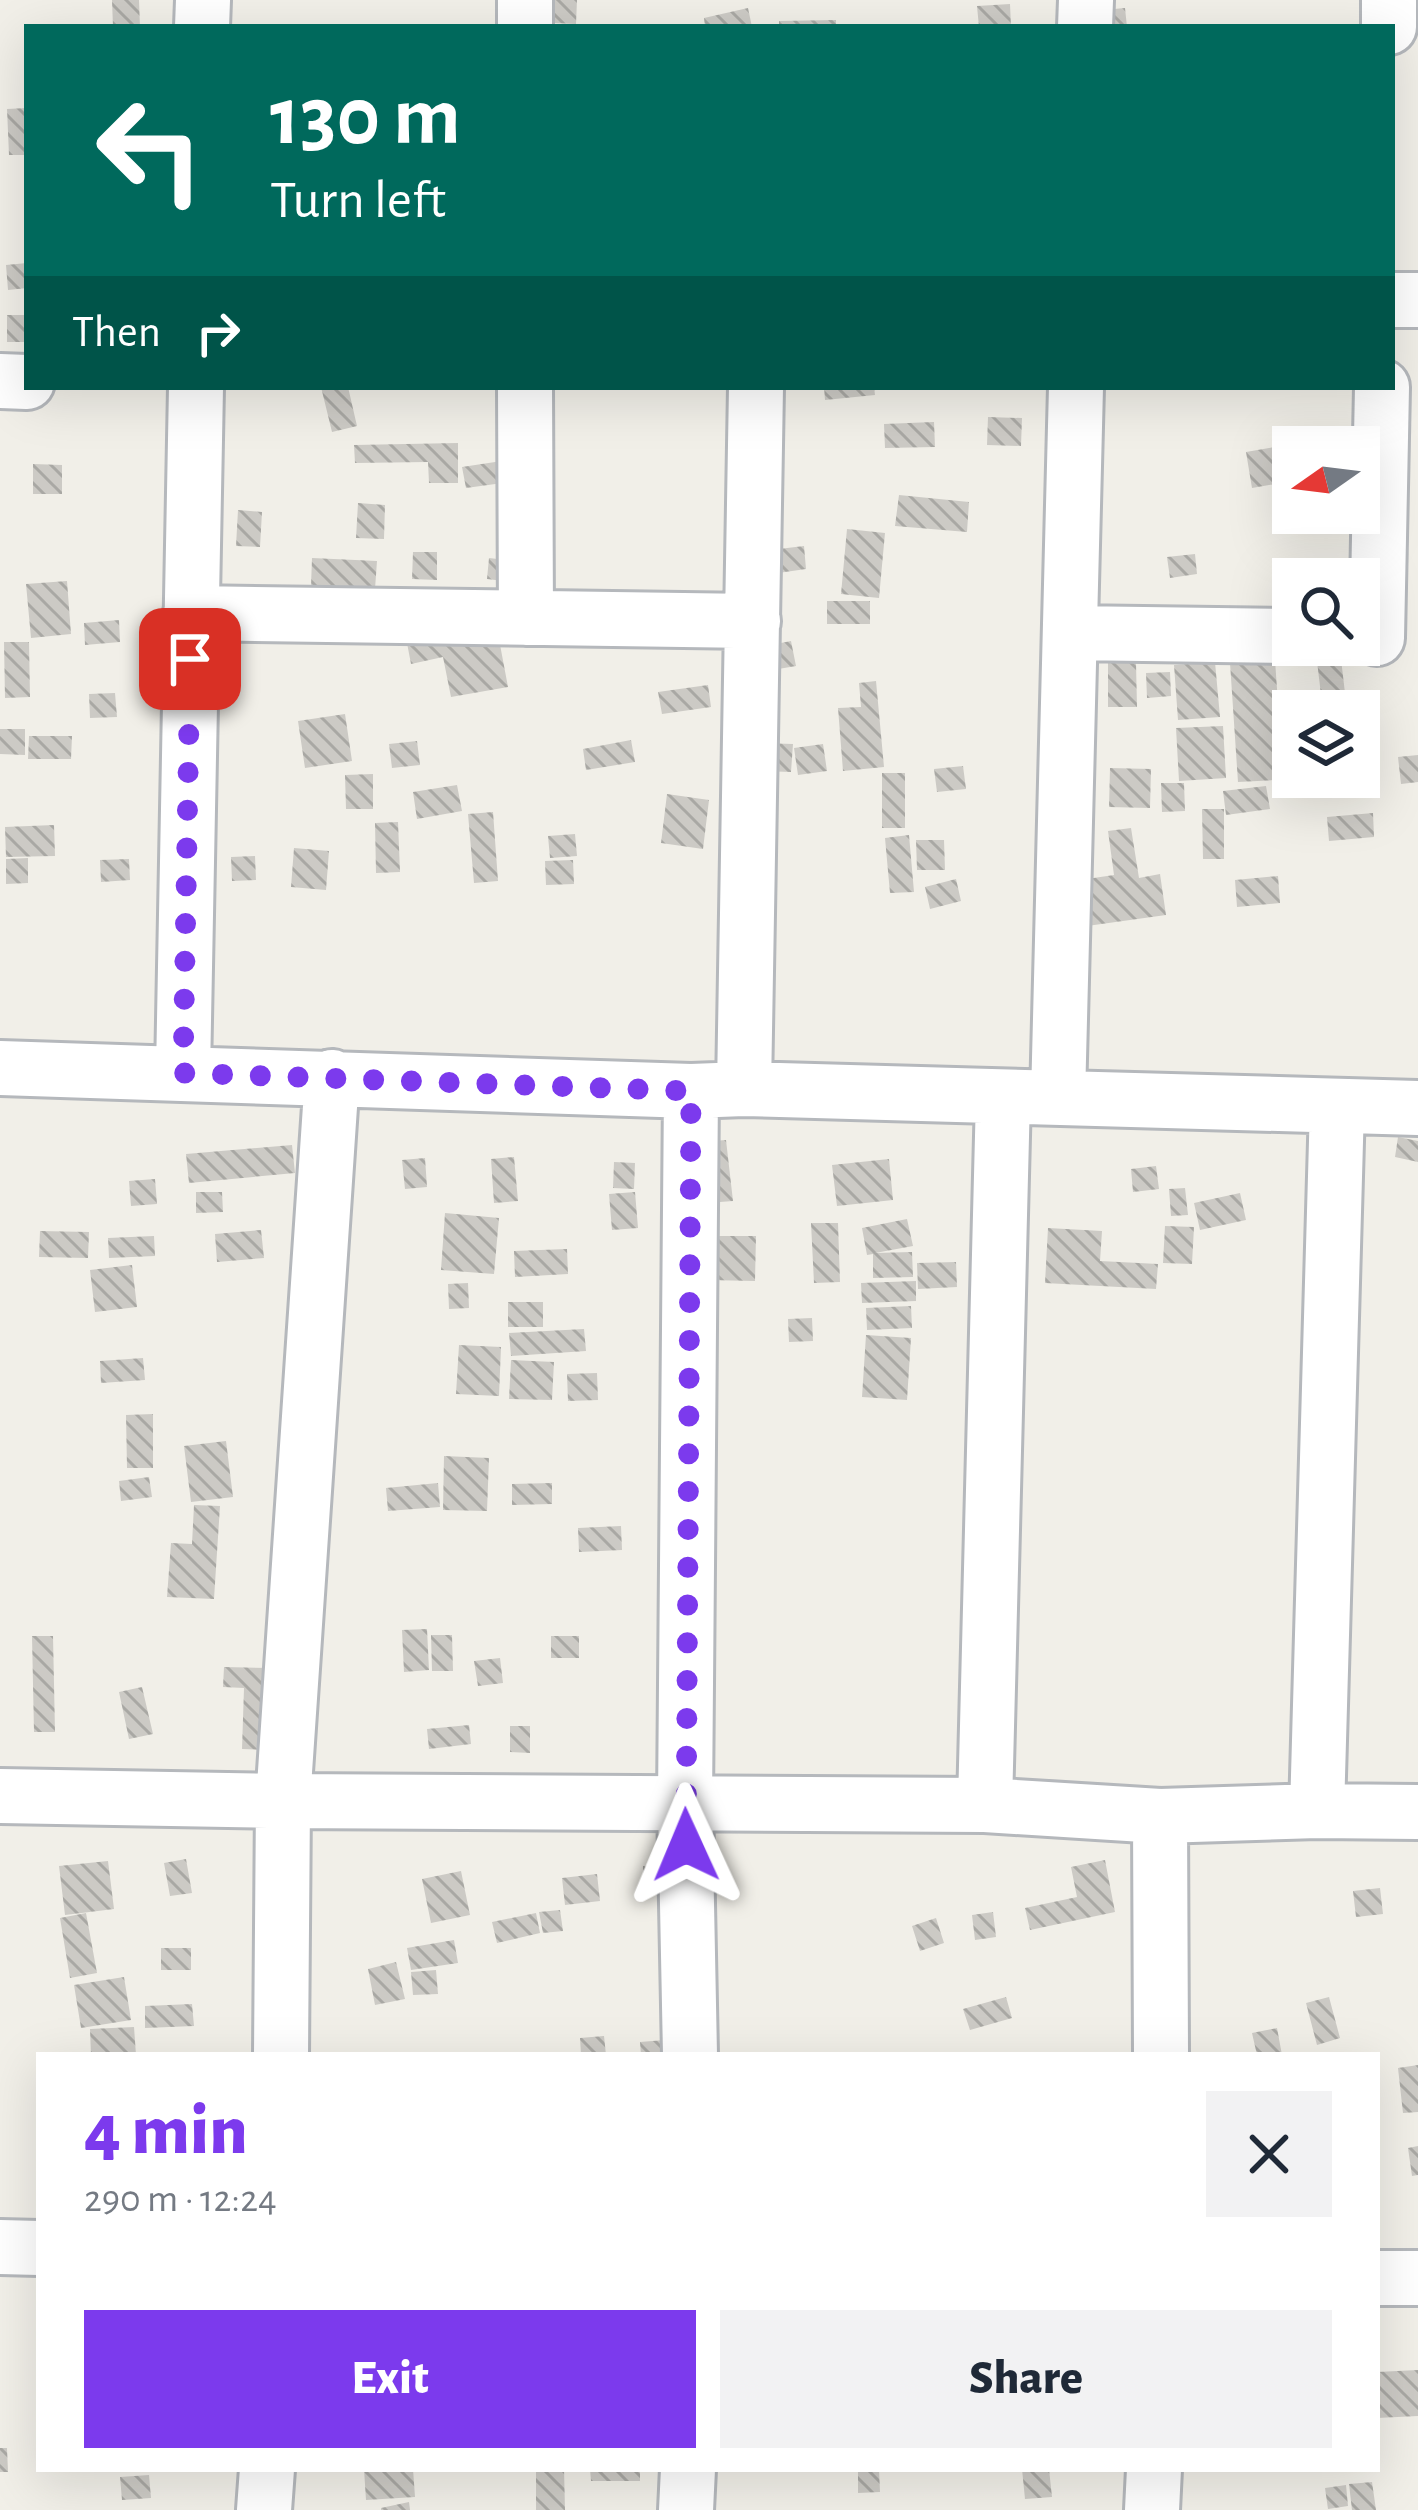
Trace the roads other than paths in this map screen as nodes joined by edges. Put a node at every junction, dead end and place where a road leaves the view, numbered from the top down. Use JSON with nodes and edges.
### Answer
{"nodes":[{"id":1,"x":196,"y":390,"type":"edge"},
{"id":2,"x":525,"y":390,"type":"edge"},
{"id":3,"x":756,"y":390,"type":"edge"},
{"id":4,"x":1076,"y":390,"type":"edge"},
{"id":5,"x":1382,"y":390,"type":"edge"},
{"id":6,"x":191,"y":614,"type":"junction"},
{"id":7,"x":526,"y":618,"type":"junction"},
{"id":8,"x":753,"y":621,"type":"junction"},
{"id":9,"x":1070,"y":633,"type":"junction"},
{"id":10,"x":1272,"y":636,"type":"edge"},
{"id":11,"x":1385,"y":638,"type":"edge"},
{"id":12,"x":0,"y":1068,"type":"edge"},
{"id":13,"x":183,"y":1073,"type":"junction"},
{"id":14,"x":332,"y":1078,"type":"junction"},
{"id":15,"x":745,"y":1089,"type":"junction"},
{"id":16,"x":691,"y":1091,"type":"junction"},
{"id":17,"x":1003,"y":1096,"type":"junction"},
{"id":18,"x":1058,"y":1099,"type":"junction"},
{"id":19,"x":1337,"y":1106,"type":"junction"},
{"id":20,"x":1418,"y":1108,"type":"edge"},
{"id":21,"x":0,"y":1796,"type":"edge"},
{"id":22,"x":284,"y":1801,"type":"junction"},
{"id":23,"x":685,"y":1803,"type":"junction"},
{"id":24,"x":985,"y":1805,"type":"junction"},
{"id":25,"x":1317,"y":1811,"type":"junction"},
{"id":26,"x":1418,"y":1813,"type":"edge"},
{"id":27,"x":1160,"y":1816,"type":"junction"},
{"id":28,"x":281,"y":2052,"type":"edge"},
{"id":29,"x":690,"y":2052,"type":"edge"},
{"id":30,"x":1161,"y":2052,"type":"edge"},
{"id":31,"x":0,"y":2247,"type":"edge"},
{"id":32,"x":36,"y":2248,"type":"edge"},
{"id":33,"x":1380,"y":2278,"type":"edge"},
{"id":34,"x":1418,"y":2278,"type":"edge"},
{"id":35,"x":267,"y":2472,"type":"edge"},
{"id":36,"x":688,"y":2472,"type":"edge"},
{"id":37,"x":1154,"y":2472,"type":"edge"},
{"id":38,"x":265,"y":2510,"type":"edge"},
{"id":39,"x":686,"y":2510,"type":"edge"},
{"id":40,"x":1152,"y":2510,"type":"edge"}],
"edges":[{"from":1,"to":6,"type":"street"},
{"from":2,"to":7,"type":"street"},
{"from":3,"to":8,"type":"street"},
{"from":4,"to":9,"type":"street"},
{"from":5,"to":11,"type":"street"},
{"from":6,"to":7,"type":"street"},
{"from":6,"to":13,"type":"street"},
{"from":7,"to":8,"type":"street"},
{"from":8,"to":15,"type":"street"},
{"from":9,"to":10,"type":"street"},
{"from":9,"to":18,"type":"street"},
{"from":12,"to":13,"type":"street"},
{"from":13,"to":14,"type":"street"},
{"from":14,"to":16,"type":"street"},
{"from":14,"to":22,"type":"street"},
{"from":15,"to":16,"type":"street"},
{"from":15,"to":17,"type":"street"},
{"from":16,"to":23,"type":"street"},
{"from":17,"to":18,"type":"street"},
{"from":17,"to":24,"type":"street"},
{"from":18,"to":19,"type":"street"},
{"from":19,"to":20,"type":"street"},
{"from":19,"to":25,"type":"street"},
{"from":21,"to":22,"type":"street"},
{"from":22,"to":23,"type":"street"},
{"from":22,"to":28,"type":"street"},
{"from":23,"to":24,"type":"street"},
{"from":23,"to":29,"type":"street"},
{"from":24,"to":27,"type":"street"},
{"from":25,"to":26,"type":"street"},
{"from":25,"to":27,"type":"street"},
{"from":27,"to":30,"type":"street"},
{"from":31,"to":32,"type":"street"},
{"from":33,"to":34,"type":"street"},
{"from":35,"to":38,"type":"street"},
{"from":36,"to":39,"type":"street"},
{"from":37,"to":40,"type":"street"}]}
